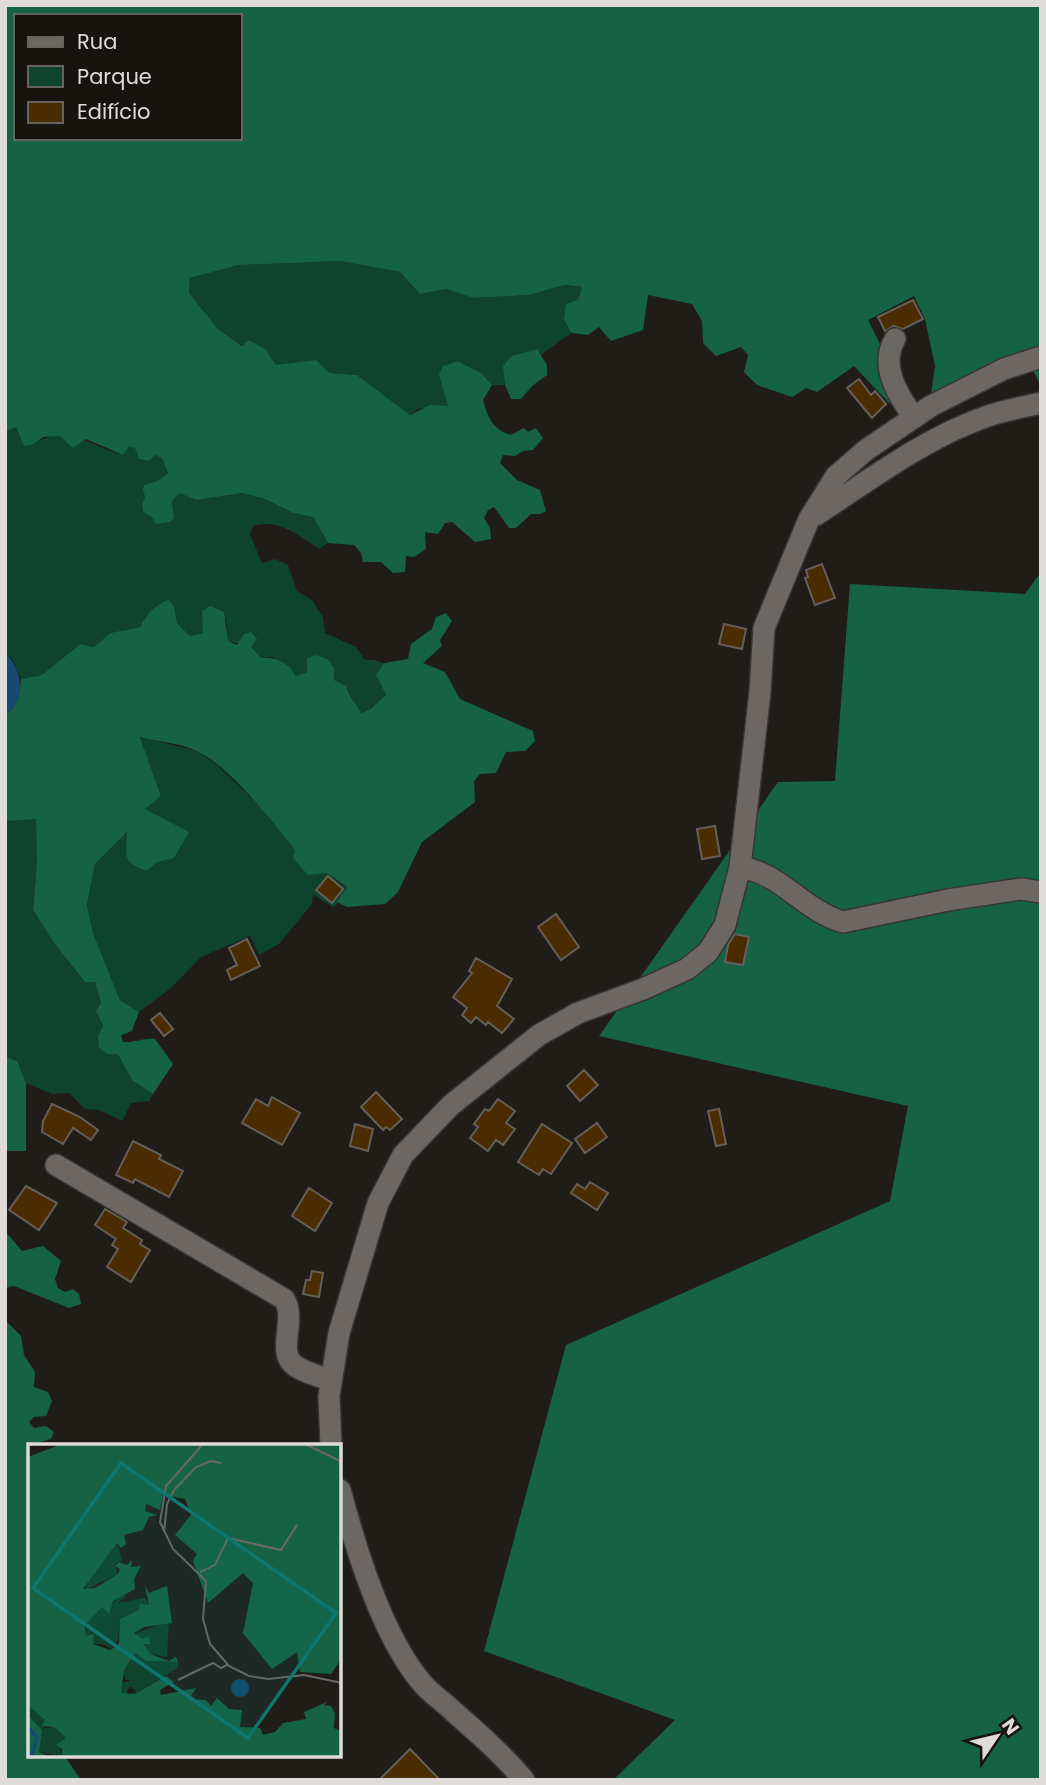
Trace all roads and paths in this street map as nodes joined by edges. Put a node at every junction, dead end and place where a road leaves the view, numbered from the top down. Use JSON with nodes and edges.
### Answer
{"nodes":[{"id":1,"x":895,"y":339,"type":"dead end"},
{"id":2,"x":1041,"y":357,"type":"edge"},
{"id":3,"x":1041,"y":404,"type":"edge"},
{"id":4,"x":914,"y":418,"type":"junction"},
{"id":5,"x":809,"y":519,"type":"junction"},
{"id":6,"x":740,"y":867,"type":"junction"},
{"id":7,"x":1041,"y":892,"type":"edge"},
{"id":8,"x":56,"y":1165,"type":"dead end"},
{"id":9,"x":330,"y":1380,"type":"junction"},
{"id":10,"x":331,"y":1444,"type":"edge"},
{"id":11,"x":341,"y":1494,"type":"edge"},
{"id":12,"x":524,"y":1780,"type":"edge"}],
"edges":[{"from":1,"to":4,"type":"street"},
{"from":2,"to":4,"type":"street"},
{"from":3,"to":5,"type":"street"},
{"from":4,"to":5,"type":"street"},
{"from":5,"to":6,"type":"street"},
{"from":6,"to":7,"type":"street"},
{"from":6,"to":9,"type":"street"},
{"from":8,"to":9,"type":"street"},
{"from":9,"to":10,"type":"street"},
{"from":11,"to":12,"type":"street"}]}
